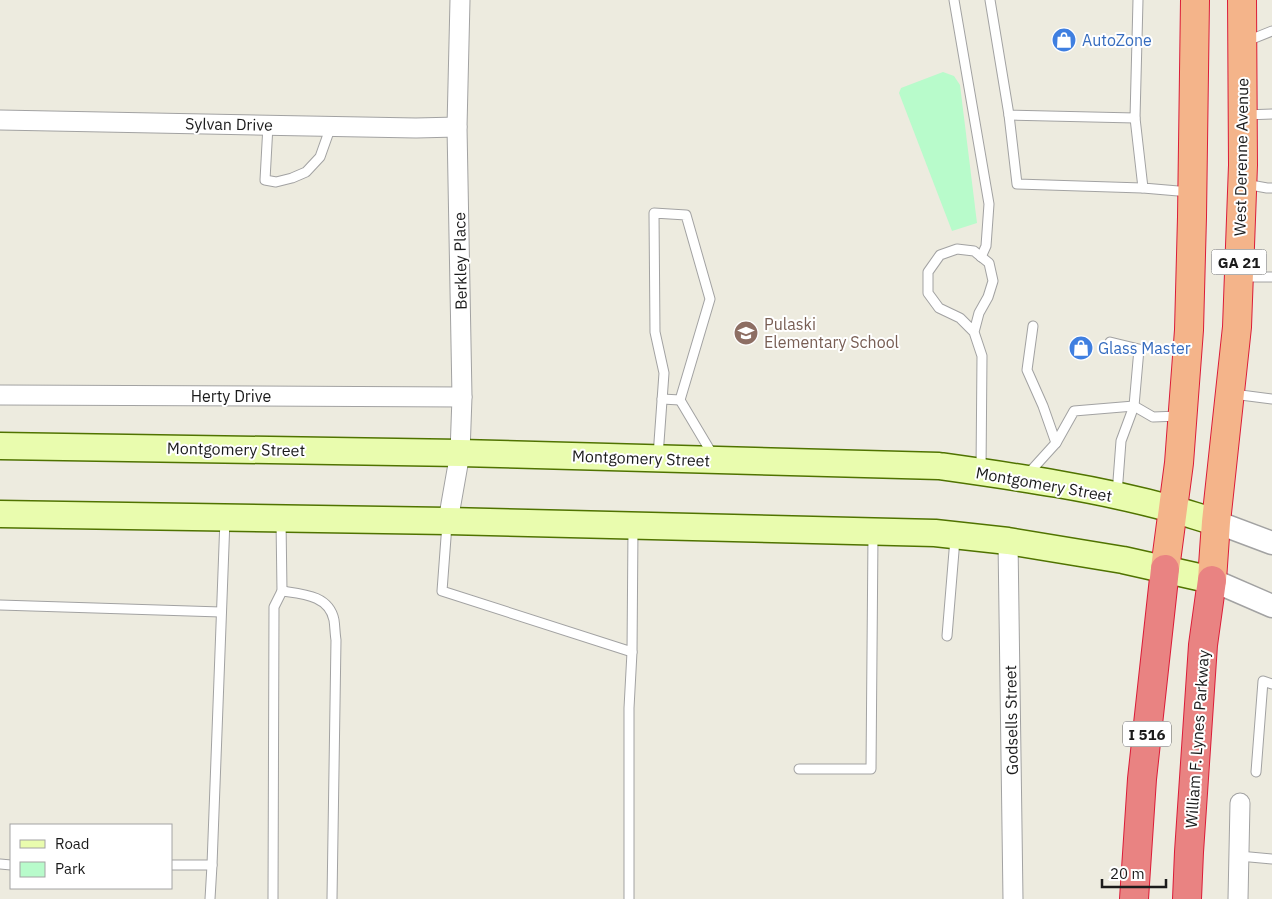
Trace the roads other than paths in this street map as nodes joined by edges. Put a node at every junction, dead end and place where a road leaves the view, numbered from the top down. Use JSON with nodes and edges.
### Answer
{"nodes":[{"id":1,"x":460,"y":0,"type":"edge"},
{"id":2,"x":954,"y":0,"type":"edge"},
{"id":3,"x":990,"y":0,"type":"edge"},
{"id":4,"x":1138,"y":0,"type":"edge"},
{"id":5,"x":1195,"y":0,"type":"edge"},
{"id":6,"x":1242,"y":0,"type":"edge"},
{"id":7,"x":1272,"y":31,"type":"edge"},
{"id":8,"x":1242,"y":43,"type":"junction"},
{"id":9,"x":1272,"y":114,"type":"edge"},
{"id":10,"x":1009,"y":115,"type":"junction"},
{"id":11,"x":1243,"y":115,"type":"junction"},
{"id":12,"x":1135,"y":118,"type":"junction"},
{"id":13,"x":0,"y":120,"type":"edge"},
{"id":14,"x":268,"y":125,"type":"junction"},
{"id":15,"x":331,"y":126,"type":"junction"},
{"id":16,"x":457,"y":127,"type":"junction"},
{"id":17,"x":1243,"y":184,"type":"junction"},
{"id":18,"x":1142,"y":188,"type":"junction"},
{"id":19,"x":1272,"y":188,"type":"edge"},
{"id":20,"x":1192,"y":192,"type":"junction"},
{"id":21,"x":981,"y":257,"type":"junction"},
{"id":22,"x":1239,"y":277,"type":"junction"},
{"id":23,"x":1272,"y":277,"type":"edge"},
{"id":24,"x":1033,"y":326,"type":"dead end"},
{"id":25,"x":974,"y":332,"type":"junction"},
{"id":26,"x":1110,"y":342,"type":"dead end"},
{"id":27,"x":1229,"y":394,"type":"junction"},
{"id":28,"x":0,"y":395,"type":"edge"},
{"id":29,"x":462,"y":397,"type":"junction"},
{"id":30,"x":662,"y":399,"type":"junction"},
{"id":31,"x":1272,"y":399,"type":"edge"},
{"id":32,"x":680,"y":400,"type":"junction"},
{"id":33,"x":1134,"y":406,"type":"junction"},
{"id":34,"x":1182,"y":416,"type":"junction"},
{"id":35,"x":1056,"y":443,"type":"junction"},
{"id":36,"x":0,"y":446,"type":"edge"},
{"id":37,"x":460,"y":453,"type":"junction"},
{"id":38,"x":658,"y":458,"type":"junction"},
{"id":39,"x":716,"y":460,"type":"junction"},
{"id":40,"x":981,"y":472,"type":"junction"},
{"id":41,"x":1024,"y":479,"type":"junction"},
{"id":42,"x":1117,"y":496,"type":"junction"},
{"id":43,"x":1173,"y":509,"type":"junction"},
{"id":44,"x":0,"y":514,"type":"edge"},
{"id":45,"x":225,"y":517,"type":"junction"},
{"id":46,"x":281,"y":518,"type":"junction"},
{"id":47,"x":448,"y":521,"type":"junction"},
{"id":48,"x":1216,"y":522,"type":"junction"},
{"id":49,"x":633,"y":526,"type":"junction"},
{"id":50,"x":873,"y":532,"type":"junction"},
{"id":51,"x":955,"y":535,"type":"junction"},
{"id":52,"x":1008,"y":542,"type":"junction"},
{"id":53,"x":1272,"y":543,"type":"edge"},
{"id":54,"x":1165,"y":569,"type":"junction"},
{"id":55,"x":1212,"y":580,"type":"junction"},
{"id":56,"x":282,"y":591,"type":"junction"},
{"id":57,"x":0,"y":605,"type":"edge"},
{"id":58,"x":1272,"y":606,"type":"edge"},
{"id":59,"x":221,"y":612,"type":"junction"},
{"id":60,"x":948,"y":636,"type":"dead end"},
{"id":61,"x":632,"y":652,"type":"junction"},
{"id":62,"x":1272,"y":684,"type":"edge"},
{"id":63,"x":799,"y":769,"type":"dead end"},
{"id":64,"x":1256,"y":772,"type":"dead end"},
{"id":65,"x":1240,"y":803,"type":"dead end"},
{"id":66,"x":1238,"y":856,"type":"junction"},
{"id":67,"x":1272,"y":859,"type":"edge"},
{"id":68,"x":172,"y":865,"type":"edge"},
{"id":69,"x":212,"y":865,"type":"junction"},
{"id":70,"x":210,"y":899,"type":"edge"},
{"id":71,"x":273,"y":899,"type":"edge"},
{"id":72,"x":332,"y":899,"type":"edge"},
{"id":73,"x":629,"y":899,"type":"edge"},
{"id":74,"x":1013,"y":899,"type":"edge"},
{"id":75,"x":1134,"y":899,"type":"edge"},
{"id":76,"x":1187,"y":899,"type":"edge"},
{"id":77,"x":1238,"y":899,"type":"edge"}],
"edges":[{"from":1,"to":16,"type":"street","name":"Berkley Place"},
{"from":2,"to":21,"type":"lane"},
{"from":3,"to":10,"type":"lane"},
{"from":4,"to":12,"type":"lane"},
{"from":5,"to":20,"type":"highway","number":"GA 21"},
{"from":6,"to":8,"type":"highway","name":"West Derenne Avenue","number":"GA 21"},
{"from":7,"to":8,"type":"lane"},
{"from":8,"to":11,"type":"highway","name":"West Derenne Avenue","number":"GA 21"},
{"from":9,"to":11,"type":"lane"},
{"from":10,"to":12,"type":"lane"},
{"from":10,"to":18,"type":"lane"},
{"from":11,"to":17,"type":"highway","name":"West Derenne Avenue","number":"GA 21"},
{"from":12,"to":18,"type":"lane"},
{"from":13,"to":14,"type":"street","name":"Sylvan Drive"},
{"from":14,"to":15,"type":"street","name":"Sylvan Drive"},
{"from":14,"to":15,"type":"lane"},
{"from":15,"to":16,"type":"street","name":"Sylvan Drive"},
{"from":16,"to":29,"type":"street","name":"Berkley Place"},
{"from":17,"to":19,"type":"lane"},
{"from":17,"to":22,"type":"highway","name":"West Derenne Avenue","number":"GA 21"},
{"from":18,"to":20,"type":"lane"},
{"from":20,"to":34,"type":"highway","number":"GA 21"},
{"from":21,"to":25,"type":"lane"},
{"from":21,"to":25,"type":"lane"},
{"from":22,"to":23,"type":"lane"},
{"from":22,"to":27,"type":"highway","name":"West Derenne Avenue","number":"GA 21"},
{"from":24,"to":35,"type":"lane"},
{"from":25,"to":40,"type":"lane"},
{"from":26,"to":33,"type":"lane"},
{"from":27,"to":31,"type":"lane"},
{"from":27,"to":48,"type":"highway","name":"West Derenne Avenue","number":"GA 21"},
{"from":28,"to":29,"type":"street","name":"Herty Drive"},
{"from":29,"to":37,"type":"street","name":"Berkley Place"},
{"from":30,"to":32,"type":"lane"},
{"from":30,"to":32,"type":"lane"},
{"from":30,"to":38,"type":"lane"},
{"from":32,"to":39,"type":"lane"},
{"from":33,"to":34,"type":"lane"},
{"from":33,"to":35,"type":"lane"},
{"from":33,"to":42,"type":"lane"},
{"from":34,"to":43,"type":"highway","number":"GA 21"},
{"from":35,"to":41,"type":"lane"},
{"from":36,"to":37,"type":"main road","name":"Montgomery Street"},
{"from":37,"to":38,"type":"main road","name":"Montgomery Street"},
{"from":37,"to":47,"type":"street","name":"Berkley Place"},
{"from":38,"to":39,"type":"main road","name":"Montgomery Street"},
{"from":39,"to":40,"type":"main road","name":"Montgomery Street"},
{"from":40,"to":41,"type":"main road","name":"Montgomery Street"},
{"from":41,"to":42,"type":"main road","name":"Montgomery Street"},
{"from":42,"to":43,"type":"main road","name":"Montgomery Street"},
{"from":43,"to":48,"type":"main road","name":"Montgomery Street"},
{"from":43,"to":54,"type":"highway","number":"GA 21"},
{"from":44,"to":45,"type":"main road"},
{"from":45,"to":46,"type":"main road"},
{"from":45,"to":59,"type":"lane"},
{"from":46,"to":47,"type":"main road"},
{"from":46,"to":56,"type":"lane"},
{"from":47,"to":49,"type":"main road"},
{"from":47,"to":61,"type":"lane"},
{"from":48,"to":53,"type":"street","name":"Montgomery Street"},
{"from":48,"to":55,"type":"highway","number":"GA 21"},
{"from":49,"to":50,"type":"main road"},
{"from":49,"to":61,"type":"lane"},
{"from":50,"to":51,"type":"main road"},
{"from":50,"to":63,"type":"lane"},
{"from":51,"to":52,"type":"main road"},
{"from":51,"to":60,"type":"lane"},
{"from":52,"to":54,"type":"main road"},
{"from":52,"to":74,"type":"street","name":"Godsells Street"},
{"from":54,"to":55,"type":"main road"},
{"from":54,"to":75,"type":"highway","number":"I 516"},
{"from":55,"to":58,"type":"street"},
{"from":55,"to":76,"type":"highway","name":"William F. Lynes Parkway"},
{"from":56,"to":71,"type":"lane"},
{"from":56,"to":72,"type":"lane"},
{"from":57,"to":59,"type":"lane"},
{"from":59,"to":69,"type":"lane"},
{"from":61,"to":73,"type":"lane"},
{"from":62,"to":64,"type":"lane"},
{"from":65,"to":66,"type":"street"},
{"from":66,"to":67,"type":"lane"},
{"from":66,"to":77,"type":"street"},
{"from":68,"to":69,"type":"lane"},
{"from":69,"to":70,"type":"lane"}]}
